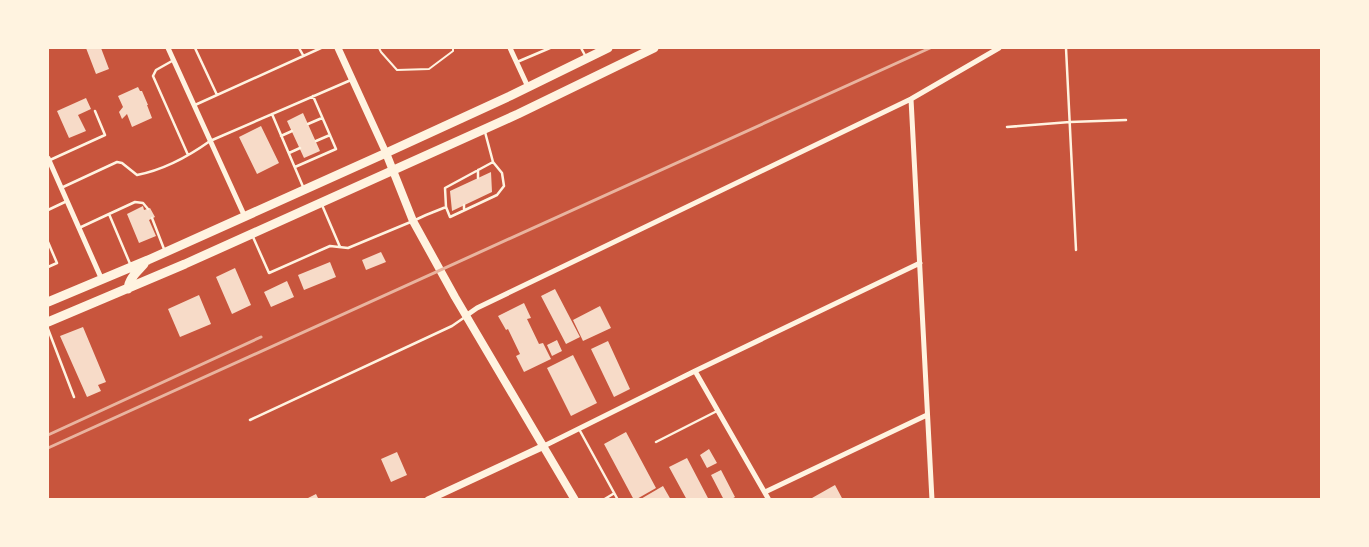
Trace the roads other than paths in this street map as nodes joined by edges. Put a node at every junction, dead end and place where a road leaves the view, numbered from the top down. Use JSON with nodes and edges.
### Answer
{"nodes":[{"id":1,"x":168,"y":48,"type":"edge"},
{"id":2,"x":195,"y":48,"type":"edge"},
{"id":3,"x":299,"y":48,"type":"edge"},
{"id":4,"x":321,"y":48,"type":"edge"},
{"id":5,"x":338,"y":48,"type":"edge"},
{"id":6,"x":510,"y":48,"type":"edge"},
{"id":7,"x":550,"y":48,"type":"edge"},
{"id":8,"x":581,"y":48,"type":"edge"},
{"id":9,"x":608,"y":48,"type":"edge"},
{"id":10,"x":640,"y":48,"type":"edge"},
{"id":11,"x":654,"y":48,"type":"edge"},
{"id":12,"x":999,"y":48,"type":"edge"},
{"id":13,"x":1066,"y":48,"type":"edge"},
{"id":14,"x":544,"y":49,"type":"edge"},
{"id":15,"x":303,"y":56,"type":"junction"},
{"id":16,"x":586,"y":58,"type":"junction"},
{"id":17,"x":632,"y":58,"type":"junction"},
{"id":18,"x":174,"y":60,"type":"junction"},
{"id":19,"x":516,"y":63,"type":"junction"},
{"id":20,"x":353,"y":79,"type":"junction"},
{"id":21,"x":528,"y":87,"type":"junction"},
{"id":22,"x":217,"y":95,"type":"junction"},
{"id":23,"x":313,"y":96,"type":"junction"},
{"id":24,"x":911,"y":99,"type":"junction"},
{"id":25,"x":194,"y":105,"type":"junction"},
{"id":26,"x":95,"y":111,"type":"dead end"},
{"id":27,"x":272,"y":114,"type":"junction"},
{"id":28,"x":322,"y":118,"type":"junction"},
{"id":29,"x":1126,"y":120,"type":"dead end"},
{"id":30,"x":1070,"y":122,"type":"junction"},
{"id":31,"x":308,"y":124,"type":"dead end"},
{"id":32,"x":1007,"y":127,"type":"dead end"},
{"id":33,"x":484,"y":130,"type":"junction"},
{"id":34,"x":292,"y":131,"type":"dead end"},
{"id":35,"x":330,"y":135,"type":"junction"},
{"id":36,"x":281,"y":136,"type":"junction"},
{"id":37,"x":210,"y":141,"type":"junction"},
{"id":38,"x":316,"y":141,"type":"dead end"},
{"id":39,"x":300,"y":148,"type":"dead end"},
{"id":40,"x":289,"y":153,"type":"junction"},
{"id":41,"x":386,"y":153,"type":"junction"},
{"id":42,"x":188,"y":155,"type":"junction"},
{"id":43,"x":48,"y":159,"type":"edge"},
{"id":44,"x":493,"y":162,"type":"junction"},
{"id":45,"x":295,"y":167,"type":"junction"},
{"id":46,"x":393,"y":170,"type":"junction"},
{"id":47,"x":478,"y":170,"type":"junction"},
{"id":48,"x":463,"y":178,"type":"junction"},
{"id":49,"x":478,"y":178,"type":"dead end"},
{"id":50,"x":464,"y":185,"type":"dead end"},
{"id":51,"x":61,"y":188,"type":"junction"},
{"id":52,"x":305,"y":190,"type":"junction"},
{"id":53,"x":479,"y":198,"type":"dead end"},
{"id":54,"x":67,"y":201,"type":"junction"},
{"id":55,"x":320,"y":202,"type":"junction"},
{"id":56,"x":479,"y":203,"type":"junction"},
{"id":57,"x":464,"y":205,"type":"dead end"},
{"id":58,"x":446,"y":207,"type":"junction"},
{"id":59,"x":148,"y":209,"type":"dead end"},
{"id":60,"x":48,"y":210,"type":"edge"},
{"id":61,"x":464,"y":210,"type":"junction"},
{"id":62,"x":109,"y":214,"type":"junction"},
{"id":63,"x":245,"y":217,"type":"junction"},
{"id":64,"x":152,"y":218,"type":"dead end"},
{"id":65,"x":413,"y":222,"type":"junction"},
{"id":66,"x":79,"y":228,"type":"junction"},
{"id":67,"x":251,"y":234,"type":"junction"},
{"id":68,"x":48,"y":242,"type":"edge"},
{"id":69,"x":340,"y":247,"type":"junction"},
{"id":70,"x":1076,"y":250,"type":"dead end"},
{"id":71,"x":166,"y":252,"type":"junction"},
{"id":72,"x":148,"y":260,"type":"junction"},
{"id":73,"x":920,"y":263,"type":"junction"},
{"id":74,"x":48,"y":266,"type":"edge"},
{"id":75,"x":132,"y":267,"type":"junction"},
{"id":76,"x":102,"y":280,"type":"junction"},
{"id":77,"x":128,"y":289,"type":"junction"},
{"id":78,"x":48,"y":302,"type":"edge"},
{"id":79,"x":467,"y":315,"type":"junction"},
{"id":80,"x":48,"y":322,"type":"edge"},
{"id":81,"x":48,"y":329,"type":"edge"},
{"id":82,"x":695,"y":371,"type":"junction"},
{"id":83,"x":74,"y":397,"type":"dead end"},
{"id":84,"x":718,"y":411,"type":"junction"},
{"id":85,"x":927,"y":415,"type":"junction"},
{"id":86,"x":250,"y":420,"type":"dead end"},
{"id":87,"x":578,"y":428,"type":"junction"},
{"id":88,"x":656,"y":442,"type":"dead end"},
{"id":89,"x":544,"y":446,"type":"junction"},
{"id":90,"x":765,"y":492,"type":"junction"},
{"id":91,"x":614,"y":494,"type":"junction"},
{"id":92,"x":428,"y":500,"type":"edge"},
{"id":93,"x":575,"y":500,"type":"edge"},
{"id":94,"x":603,"y":500,"type":"edge"},
{"id":95,"x":618,"y":500,"type":"edge"},
{"id":96,"x":770,"y":500,"type":"edge"},
{"id":97,"x":932,"y":500,"type":"edge"}],
"edges":[{"from":1,"to":18,"type":"street"},
{"from":2,"to":22,"type":"lane"},
{"from":3,"to":15,"type":"lane"},
{"from":4,"to":15,"type":"lane"},
{"from":5,"to":20,"type":"street"},
{"from":6,"to":19,"type":"street"},
{"from":7,"to":14,"type":"lane"},
{"from":8,"to":16,"type":"lane"},
{"from":9,"to":16,"type":"main road"},
{"from":10,"to":17,"type":"main road"},
{"from":11,"to":17,"type":"main road"},
{"from":12,"to":24,"type":"street"},
{"from":13,"to":30,"type":"lane"},
{"from":14,"to":19,"type":"lane"},
{"from":15,"to":22,"type":"lane"},
{"from":16,"to":21,"type":"main road"},
{"from":17,"to":33,"type":"main road"},
{"from":18,"to":25,"type":"street"},
{"from":18,"to":42,"type":"lane"},
{"from":19,"to":21,"type":"street"},
{"from":20,"to":23,"type":"lane"},
{"from":20,"to":41,"type":"street"},
{"from":21,"to":41,"type":"main road"},
{"from":22,"to":25,"type":"lane"},
{"from":23,"to":27,"type":"lane"},
{"from":23,"to":28,"type":"lane"},
{"from":24,"to":73,"type":"street"},
{"from":24,"to":79,"type":"street"},
{"from":25,"to":37,"type":"street"},
{"from":26,"to":43,"type":"lane"},
{"from":27,"to":36,"type":"lane"},
{"from":27,"to":37,"type":"lane"},
{"from":28,"to":31,"type":"lane"},
{"from":28,"to":35,"type":"lane"},
{"from":29,"to":30,"type":"lane"},
{"from":30,"to":32,"type":"lane"},
{"from":30,"to":70,"type":"lane"},
{"from":33,"to":44,"type":"lane"},
{"from":33,"to":46,"type":"main road"},
{"from":34,"to":36,"type":"lane"},
{"from":35,"to":38,"type":"lane"},
{"from":35,"to":45,"type":"lane"},
{"from":36,"to":40,"type":"lane"},
{"from":37,"to":42,"type":"lane"},
{"from":37,"to":63,"type":"street"},
{"from":39,"to":40,"type":"lane"},
{"from":40,"to":45,"type":"lane"},
{"from":41,"to":46,"type":"main road"},
{"from":41,"to":52,"type":"main road"},
{"from":42,"to":51,"type":"lane"},
{"from":43,"to":51,"type":"street"},
{"from":44,"to":47,"type":"lane"},
{"from":44,"to":56,"type":"lane"},
{"from":45,"to":52,"type":"lane"},
{"from":46,"to":55,"type":"main road"},
{"from":46,"to":65,"type":"main road"},
{"from":47,"to":48,"type":"lane"},
{"from":47,"to":49,"type":"lane"},
{"from":48,"to":50,"type":"lane"},
{"from":48,"to":58,"type":"lane"},
{"from":51,"to":54,"type":"street"},
{"from":52,"to":63,"type":"main road"},
{"from":53,"to":56,"type":"lane"},
{"from":54,"to":60,"type":"lane"},
{"from":54,"to":66,"type":"street"},
{"from":55,"to":67,"type":"main road"},
{"from":55,"to":69,"type":"lane"},
{"from":56,"to":61,"type":"lane"},
{"from":57,"to":61,"type":"lane"},
{"from":58,"to":61,"type":"lane"},
{"from":58,"to":65,"type":"lane"},
{"from":59,"to":62,"type":"lane"},
{"from":62,"to":66,"type":"lane"},
{"from":62,"to":75,"type":"lane"},
{"from":63,"to":71,"type":"main road"},
{"from":64,"to":71,"type":"lane"},
{"from":65,"to":69,"type":"lane"},
{"from":65,"to":79,"type":"main road"},
{"from":66,"to":76,"type":"street"},
{"from":67,"to":69,"type":"lane"},
{"from":67,"to":77,"type":"main road"},
{"from":68,"to":74,"type":"lane"},
{"from":71,"to":72,"type":"main road"},
{"from":72,"to":75,"type":"main road"},
{"from":72,"to":77,"type":"main road"},
{"from":73,"to":82,"type":"street"},
{"from":73,"to":85,"type":"street"},
{"from":75,"to":76,"type":"main road"},
{"from":76,"to":78,"type":"main road"},
{"from":77,"to":80,"type":"main road"},
{"from":79,"to":86,"type":"lane"},
{"from":79,"to":89,"type":"main road"},
{"from":81,"to":83,"type":"lane"},
{"from":82,"to":84,"type":"street"},
{"from":82,"to":87,"type":"street"},
{"from":84,"to":88,"type":"lane"},
{"from":84,"to":90,"type":"street"},
{"from":85,"to":90,"type":"street"},
{"from":85,"to":97,"type":"street"},
{"from":87,"to":89,"type":"street"},
{"from":87,"to":91,"type":"lane"},
{"from":89,"to":92,"type":"street"},
{"from":89,"to":93,"type":"main road"},
{"from":90,"to":96,"type":"street"},
{"from":91,"to":94,"type":"lane"},
{"from":91,"to":95,"type":"lane"}]}
